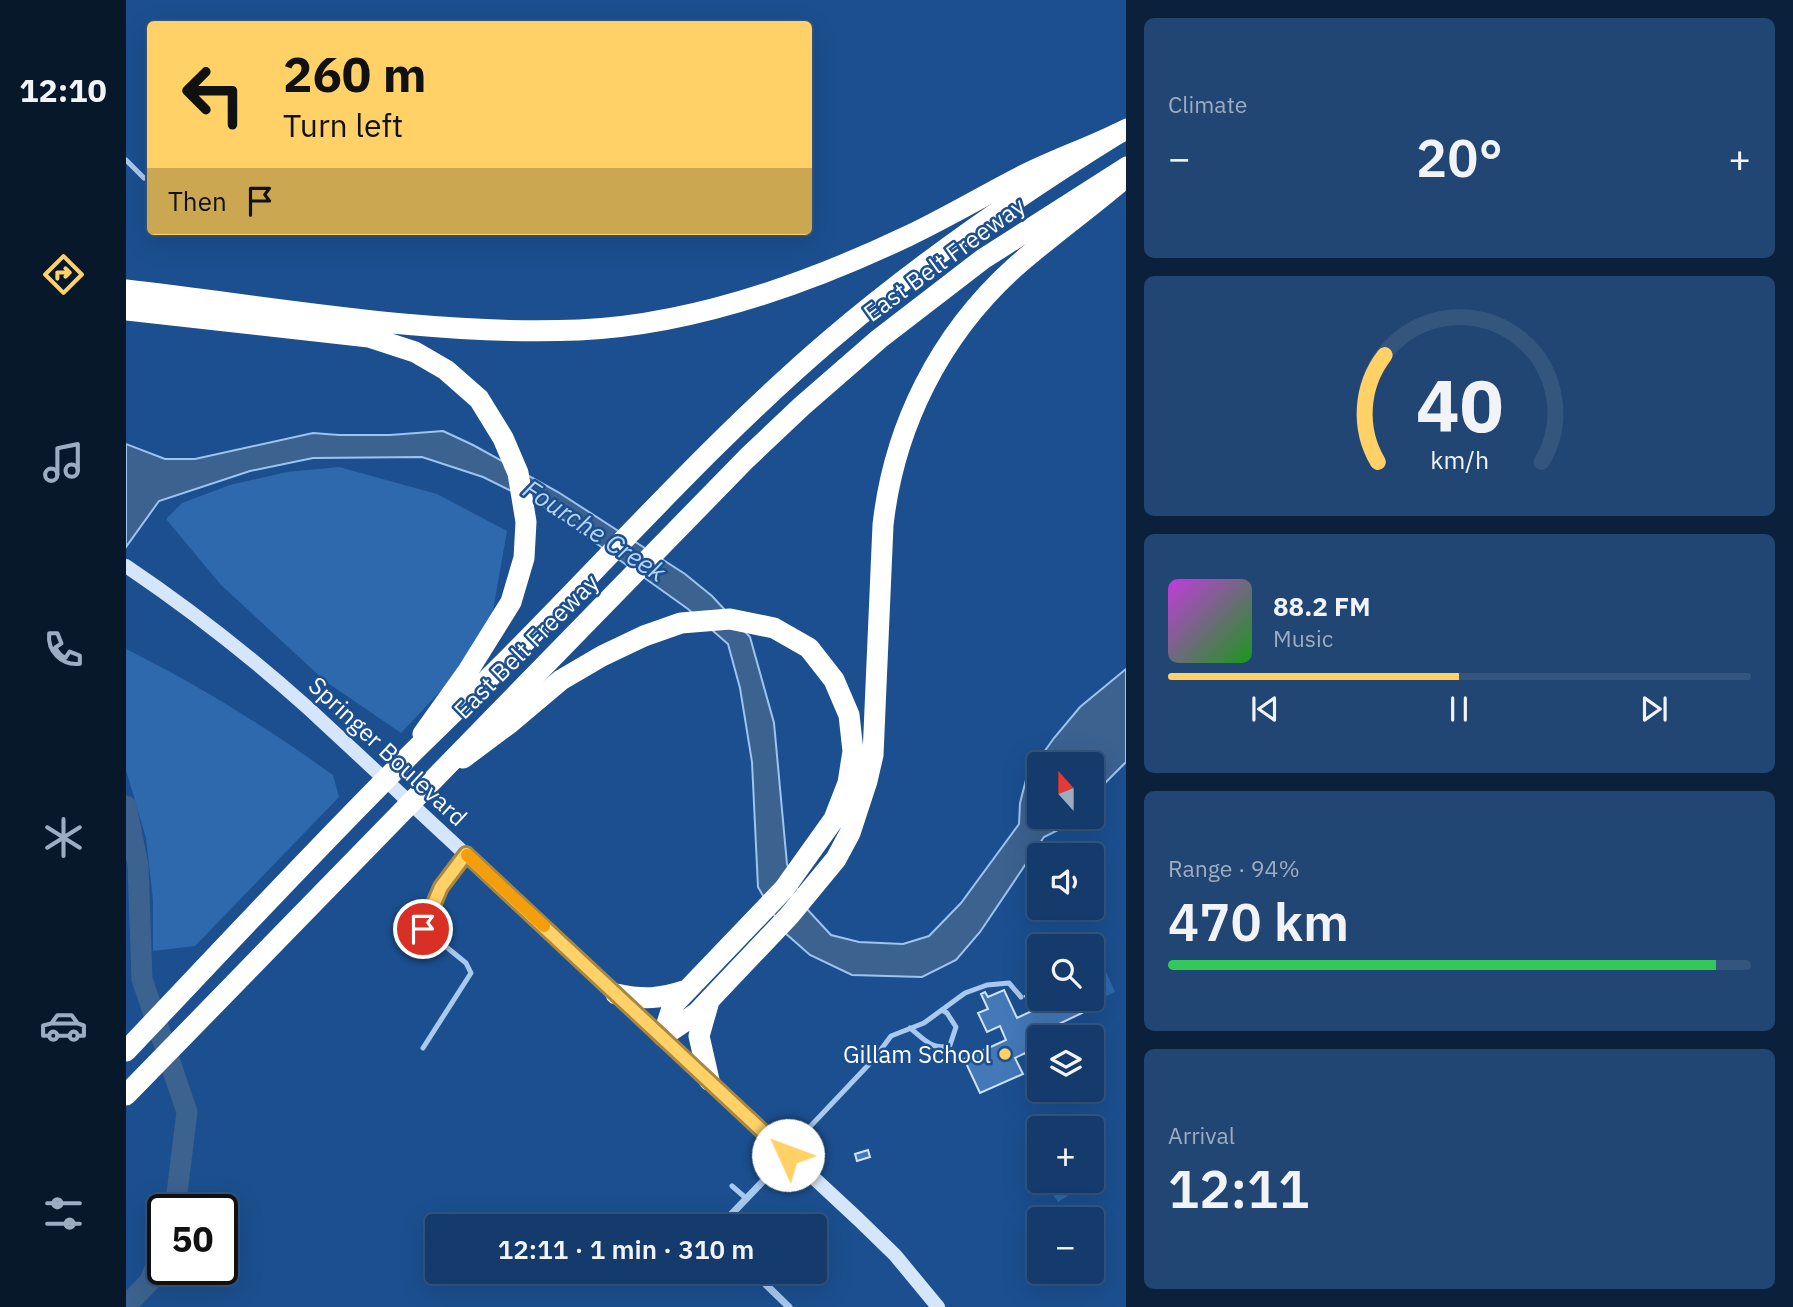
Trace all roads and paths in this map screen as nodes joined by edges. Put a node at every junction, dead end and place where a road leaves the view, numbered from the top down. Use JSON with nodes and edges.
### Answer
{"nodes":[{"id":1,"x":1122,"y":131,"type":"edge"},
{"id":2,"x":126,"y":160,"type":"edge"},
{"id":3,"x":1126,"y":167,"type":"edge"},
{"id":4,"x":1126,"y":176,"type":"edge"},
{"id":5,"x":144,"y":178,"type":"dead end"},
{"id":6,"x":126,"y":290,"type":"edge"},
{"id":7,"x":126,"y":310,"type":"edge"},
{"id":8,"x":126,"y":566,"type":"edge"},
{"id":9,"x":404,"y":761,"type":"junction"},
{"id":10,"x":427,"y":785,"type":"junction"},
{"id":11,"x":466,"y":854,"type":"junction"},
{"id":12,"x":687,"y":990,"type":"junction"},
{"id":13,"x":616,"y":994,"type":"junction"},
{"id":14,"x":1021,"y":997,"type":"dead end"},
{"id":15,"x":709,"y":1000,"type":"junction"},
{"id":16,"x":942,"y":1010,"type":"junction"},
{"id":17,"x":910,"y":1028,"type":"junction"},
{"id":18,"x":663,"y":1036,"type":"junction"},
{"id":19,"x":424,"y":1048,"type":"dead end"},
{"id":20,"x":126,"y":1051,"type":"edge"},
{"id":21,"x":709,"y":1080,"type":"junction"},
{"id":22,"x":126,"y":1095,"type":"edge"},
{"id":23,"x":787,"y":1153,"type":"junction"},
{"id":24,"x":732,"y":1185,"type":"dead end"},
{"id":25,"x":747,"y":1199,"type":"junction"},
{"id":26,"x":732,"y":1214,"type":"edge"},
{"id":27,"x":765,"y":1284,"type":"edge"},
{"id":28,"x":789,"y":1307,"type":"edge"},
{"id":29,"x":937,"y":1307,"type":"edge"}],
"edges":[{"from":1,"to":6,"type":"highway","bridge":true},
{"from":1,"to":9,"type":"highway","name":"East Belt Freeway","bridge":true},
{"from":2,"to":5,"type":"lane"},
{"from":3,"to":10,"type":"highway","name":"East Belt Freeway","bridge":true},
{"from":4,"to":15,"type":"highway"},
{"from":7,"to":9,"type":"highway","bridge":true},
{"from":8,"to":11,"type":"main road","name":"Springer Boulevard"},
{"from":9,"to":20,"type":"highway","name":"East Belt Freeway","bridge":true},
{"from":10,"to":12,"type":"highway","bridge":true},
{"from":10,"to":22,"type":"highway","name":"East Belt Freeway","bridge":true},
{"from":11,"to":13,"type":"main road","name":"Springer Boulevard"},
{"from":11,"to":19,"type":"lane"},
{"from":12,"to":13,"type":"highway"},
{"from":12,"to":18,"type":"highway"},
{"from":13,"to":18,"type":"main road","name":"Springer Boulevard"},
{"from":14,"to":16,"type":"lane"},
{"from":15,"to":18,"type":"highway"},
{"from":15,"to":21,"type":"highway"},
{"from":16,"to":17,"type":"lane"},
{"from":16,"to":17,"type":"lane"},
{"from":17,"to":23,"type":"lane"},
{"from":18,"to":21,"type":"main road","name":"Springer Boulevard"},
{"from":21,"to":23,"type":"main road","name":"Springer Boulevard"},
{"from":23,"to":25,"type":"street"},
{"from":23,"to":29,"type":"main road","name":"Springer Boulevard"},
{"from":24,"to":25,"type":"lane"},
{"from":25,"to":26,"type":"street"},
{"from":27,"to":28,"type":"street"}]}
